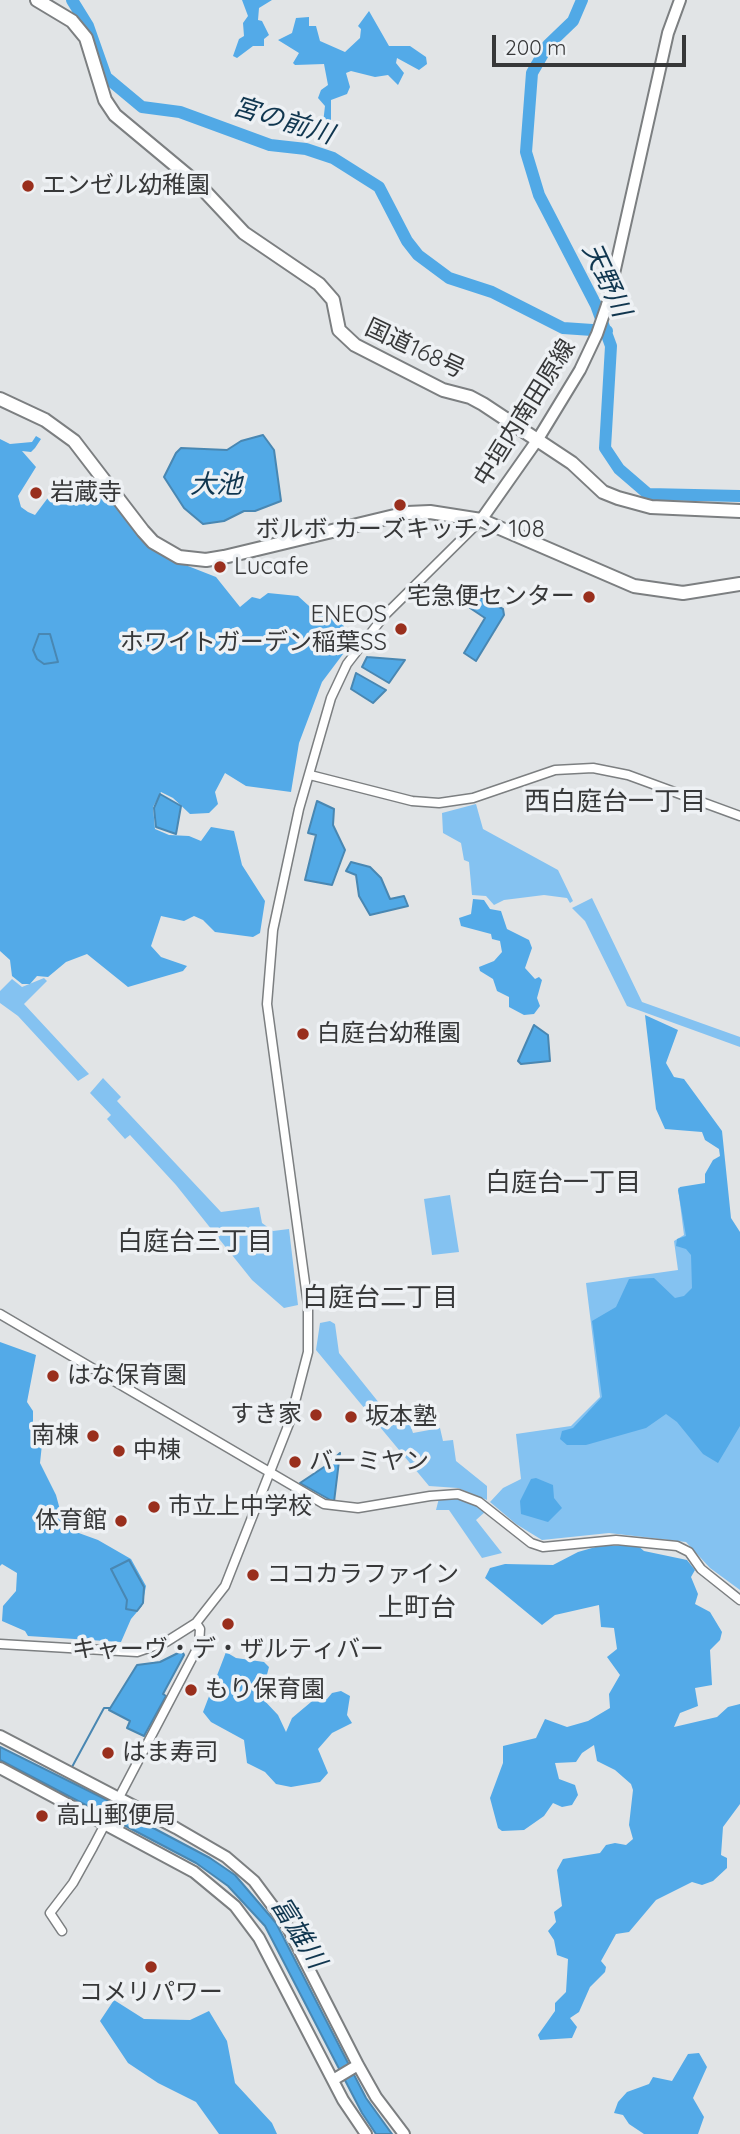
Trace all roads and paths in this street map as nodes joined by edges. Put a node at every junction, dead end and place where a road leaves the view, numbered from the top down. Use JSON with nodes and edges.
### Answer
{"nodes":[{"id":1,"x":37,"y":0,"type":"edge"},
{"id":2,"x":680,"y":0,"type":"edge"},
{"id":3,"x":0,"y":399,"type":"edge"},
{"id":4,"x":538,"y":439,"type":"junction"},
{"id":5,"x":740,"y":511,"type":"edge"},
{"id":6,"x":481,"y":520,"type":"junction"},
{"id":7,"x":740,"y":584,"type":"edge"},
{"id":8,"x":310,"y":775,"type":"junction"},
{"id":9,"x":740,"y":816,"type":"edge"},
{"id":10,"x":0,"y":1314,"type":"edge"},
{"id":11,"x":269,"y":1472,"type":"junction"},
{"id":12,"x":740,"y":1600,"type":"edge"},
{"id":13,"x":196,"y":1623,"type":"junction"},
{"id":14,"x":0,"y":1644,"type":"edge"},
{"id":15,"x":0,"y":1736,"type":"edge"},
{"id":16,"x":0,"y":1768,"type":"edge"},
{"id":17,"x":117,"y":1799,"type":"junction"},
{"id":18,"x":104,"y":1825,"type":"junction"},
{"id":19,"x":62,"y":1931,"type":"dead end"},
{"id":20,"x":358,"y":2065,"type":"junction"},
{"id":21,"x":333,"y":2080,"type":"junction"},
{"id":22,"x":366,"y":2134,"type":"edge"},
{"id":23,"x":404,"y":2134,"type":"edge"}],
"edges":[{"from":1,"to":4,"type":"highway","name":"国道168号"},
{"from":2,"to":4,"type":"main road","name":"中垣内南田原線"},
{"from":3,"to":6,"type":"highway"},
{"from":4,"to":5,"type":"highway","name":"国道168号"},
{"from":4,"to":6,"type":"main road","name":"中垣内南田原線"},
{"from":6,"to":7,"type":"highway"},
{"from":6,"to":8,"type":"street"},
{"from":8,"to":9,"type":"street"},
{"from":8,"to":11,"type":"street"},
{"from":10,"to":11,"type":"street"},
{"from":11,"to":12,"type":"street"},
{"from":11,"to":13,"type":"street"},
{"from":13,"to":14,"type":"street"},
{"from":13,"to":17,"type":"street"},
{"from":15,"to":17,"type":"main road"},
{"from":16,"to":18,"type":"main road"},
{"from":17,"to":18,"type":"street"},
{"from":17,"to":20,"type":"main road"},
{"from":18,"to":19,"type":"street"},
{"from":18,"to":21,"type":"main road"},
{"from":20,"to":21,"type":"main road"},
{"from":20,"to":23,"type":"main road"},
{"from":21,"to":22,"type":"main road"}]}
